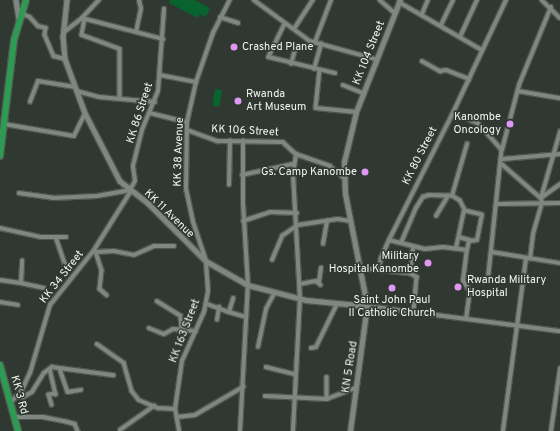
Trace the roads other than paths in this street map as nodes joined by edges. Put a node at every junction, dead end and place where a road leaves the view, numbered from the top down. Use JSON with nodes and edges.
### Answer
{"nodes":[{"id":1,"x":16,"y":0,"type":"edge"},
{"id":2,"x":26,"y":0,"type":"edge"},
{"id":3,"x":67,"y":0,"type":"edge"},
{"id":4,"x":99,"y":0,"type":"edge"},
{"id":5,"x":139,"y":0,"type":"edge"},
{"id":6,"x":230,"y":0,"type":"edge"},
{"id":7,"x":254,"y":0,"type":"edge"},
{"id":8,"x":313,"y":0,"type":"edge"},
{"id":9,"x":331,"y":0,"type":"edge"},
{"id":10,"x":380,"y":0,"type":"edge"},
{"id":11,"x":428,"y":0,"type":"edge"},
{"id":12,"x":453,"y":0,"type":"edge"},
{"id":13,"x":478,"y":0,"type":"edge"},
{"id":14,"x":506,"y":0,"type":"edge"},
{"id":15,"x":542,"y":0,"type":"edge"},
{"id":16,"x":400,"y":1,"type":"edge"},
{"id":17,"x":552,"y":8,"type":"junction"},
{"id":18,"x":164,"y":9,"type":"dead end"},
{"id":19,"x":560,"y":10,"type":"edge"},
{"id":20,"x":395,"y":13,"type":"junction"},
{"id":21,"x":422,"y":14,"type":"junction"},
{"id":22,"x":20,"y":16,"type":"junction"},
{"id":23,"x":220,"y":17,"type":"junction"},
{"id":24,"x":560,"y":18,"type":"edge"},
{"id":25,"x":84,"y":19,"type":"junction"},
{"id":26,"x":238,"y":24,"type":"dead end"},
{"id":27,"x":286,"y":24,"type":"junction"},
{"id":28,"x":441,"y":25,"type":"junction"},
{"id":29,"x":294,"y":29,"type":"junction"},
{"id":30,"x":136,"y":32,"type":"junction"},
{"id":31,"x":63,"y":33,"type":"junction"},
{"id":32,"x":460,"y":37,"type":"junction"},
{"id":33,"x":163,"y":40,"type":"junction"},
{"id":34,"x":315,"y":42,"type":"junction"},
{"id":35,"x":321,"y":44,"type":"junction"},
{"id":36,"x":296,"y":47,"type":"dead end"},
{"id":37,"x":482,"y":50,"type":"junction"},
{"id":38,"x":65,"y":59,"type":"junction"},
{"id":39,"x":376,"y":59,"type":"junction"},
{"id":40,"x":422,"y":61,"type":"dead end"},
{"id":41,"x":291,"y":64,"type":"junction"},
{"id":42,"x":314,"y":69,"type":"junction"},
{"id":43,"x":320,"y":70,"type":"junction"},
{"id":44,"x":335,"y":73,"type":"dead end"},
{"id":45,"x":160,"y":75,"type":"junction"},
{"id":46,"x":469,"y":80,"type":"junction"},
{"id":47,"x":196,"y":82,"type":"junction"},
{"id":48,"x":343,"y":85,"type":"dead end"},
{"id":49,"x":75,"y":89,"type":"junction"},
{"id":50,"x":518,"y":91,"type":"junction"},
{"id":51,"x":363,"y":93,"type":"junction"},
{"id":52,"x":560,"y":98,"type":"edge"},
{"id":53,"x":120,"y":99,"type":"junction"},
{"id":54,"x":30,"y":102,"type":"dead end"},
{"id":55,"x":155,"y":102,"type":"junction"},
{"id":56,"x":356,"y":112,"type":"junction"},
{"id":57,"x":2,"y":113,"type":"edge"},
{"id":58,"x":85,"y":113,"type":"junction"},
{"id":59,"x":150,"y":113,"type":"junction"},
{"id":60,"x":453,"y":113,"type":"junction"},
{"id":61,"x":187,"y":122,"type":"junction"},
{"id":62,"x":4,"y":124,"type":"junction"},
{"id":63,"x":187,"y":130,"type":"junction"},
{"id":64,"x":560,"y":132,"type":"edge"},
{"id":65,"x":230,"y":141,"type":"junction"},
{"id":66,"x":243,"y":141,"type":"junction"},
{"id":67,"x":467,"y":144,"type":"dead end"},
{"id":68,"x":502,"y":150,"type":"junction"},
{"id":69,"x":296,"y":154,"type":"junction"},
{"id":70,"x":560,"y":154,"type":"edge"},
{"id":71,"x":0,"y":156,"type":"edge"},
{"id":72,"x":553,"y":156,"type":"junction"},
{"id":73,"x":503,"y":159,"type":"junction"},
{"id":74,"x":293,"y":164,"type":"junction"},
{"id":75,"x":502,"y":164,"type":"junction"},
{"id":76,"x":242,"y":175,"type":"junction"},
{"id":77,"x":343,"y":177,"type":"junction"},
{"id":78,"x":560,"y":184,"type":"edge"},
{"id":79,"x":229,"y":185,"type":"dead end"},
{"id":80,"x":131,"y":190,"type":"junction"},
{"id":81,"x":19,"y":193,"type":"dead end"},
{"id":82,"x":450,"y":196,"type":"junction"},
{"id":83,"x":541,"y":198,"type":"junction"},
{"id":84,"x":542,"y":203,"type":"junction"},
{"id":85,"x":560,"y":203,"type":"edge"},
{"id":86,"x":496,"y":204,"type":"junction"},
{"id":87,"x":464,"y":210,"type":"junction"},
{"id":88,"x":297,"y":213,"type":"junction"},
{"id":89,"x":436,"y":216,"type":"dead end"},
{"id":90,"x":351,"y":221,"type":"junction"},
{"id":91,"x":243,"y":222,"type":"junction"},
{"id":92,"x":327,"y":222,"type":"junction"},
{"id":93,"x":298,"y":225,"type":"junction"},
{"id":94,"x":0,"y":228,"type":"edge"},
{"id":95,"x":56,"y":237,"type":"junction"},
{"id":96,"x":66,"y":237,"type":"dead end"},
{"id":97,"x":458,"y":237,"type":"junction"},
{"id":98,"x":389,"y":240,"type":"junction"},
{"id":99,"x":470,"y":240,"type":"junction"},
{"id":100,"x":401,"y":243,"type":"junction"},
{"id":101,"x":323,"y":244,"type":"dead end"},
{"id":102,"x":174,"y":246,"type":"dead end"},
{"id":103,"x":413,"y":247,"type":"junction"},
{"id":104,"x":456,"y":248,"type":"junction"},
{"id":105,"x":467,"y":250,"type":"junction"},
{"id":106,"x":95,"y":251,"type":"junction"},
{"id":107,"x":492,"y":252,"type":"junction"},
{"id":108,"x":528,"y":259,"type":"junction"},
{"id":109,"x":272,"y":260,"type":"dead end"},
{"id":110,"x":22,"y":261,"type":"dead end"},
{"id":111,"x":206,"y":261,"type":"junction"},
{"id":112,"x":65,"y":262,"type":"dead end"},
{"id":113,"x":560,"y":263,"type":"edge"},
{"id":114,"x":320,"y":268,"type":"dead end"},
{"id":115,"x":360,"y":268,"type":"junction"},
{"id":116,"x":379,"y":270,"type":"junction"},
{"id":117,"x":410,"y":273,"type":"junction"},
{"id":118,"x":489,"y":274,"type":"dead end"},
{"id":119,"x":0,"y":280,"type":"edge"},
{"id":120,"x":21,"y":283,"type":"junction"},
{"id":121,"x":300,"y":284,"type":"junction"},
{"id":122,"x":248,"y":285,"type":"junction"},
{"id":123,"x":44,"y":288,"type":"dead end"},
{"id":124,"x":274,"y":294,"type":"junction"},
{"id":125,"x":107,"y":295,"type":"dead end"},
{"id":126,"x":232,"y":299,"type":"dead end"},
{"id":127,"x":300,"y":299,"type":"junction"},
{"id":128,"x":157,"y":301,"type":"dead end"},
{"id":129,"x":0,"y":302,"type":"edge"},
{"id":130,"x":207,"y":304,"type":"junction"},
{"id":131,"x":337,"y":304,"type":"junction"},
{"id":132,"x":18,"y":305,"type":"dead end"},
{"id":133,"x":366,"y":306,"type":"junction"},
{"id":134,"x":219,"y":307,"type":"junction"},
{"id":135,"x":229,"y":312,"type":"junction"},
{"id":136,"x":414,"y":312,"type":"junction"},
{"id":137,"x":246,"y":317,"type":"junction"},
{"id":138,"x":466,"y":319,"type":"junction"},
{"id":139,"x":217,"y":320,"type":"dead end"},
{"id":140,"x":518,"y":325,"type":"junction"},
{"id":141,"x":149,"y":328,"type":"dead end"},
{"id":142,"x":182,"y":329,"type":"junction"},
{"id":143,"x":196,"y":331,"type":"junction"},
{"id":144,"x":560,"y":331,"type":"edge"},
{"id":145,"x":97,"y":344,"type":"dead end"},
{"id":146,"x":258,"y":347,"type":"dead end"},
{"id":147,"x":311,"y":348,"type":"dead end"},
{"id":148,"x":0,"y":365,"type":"edge"},
{"id":149,"x":266,"y":367,"type":"dead end"},
{"id":150,"x":50,"y":369,"type":"junction"},
{"id":151,"x":60,"y":369,"type":"junction"},
{"id":152,"x":560,"y":369,"type":"edge"},
{"id":153,"x":295,"y":374,"type":"junction"},
{"id":154,"x":113,"y":375,"type":"dead end"},
{"id":155,"x":327,"y":377,"type":"dead end"},
{"id":156,"x":243,"y":387,"type":"junction"},
{"id":157,"x":356,"y":388,"type":"junction"},
{"id":158,"x":81,"y":390,"type":"dead end"},
{"id":159,"x":18,"y":396,"type":"junction"},
{"id":160,"x":265,"y":396,"type":"dead end"},
{"id":161,"x":295,"y":398,"type":"junction"},
{"id":162,"x":327,"y":400,"type":"junction"},
{"id":163,"x":10,"y":403,"type":"junction"},
{"id":164,"x":52,"y":406,"type":"dead end"},
{"id":165,"x":154,"y":406,"type":"junction"},
{"id":166,"x":175,"y":409,"type":"junction"},
{"id":167,"x":14,"y":417,"type":"junction"},
{"id":168,"x":176,"y":417,"type":"junction"},
{"id":169,"x":120,"y":430,"type":"dead end"},
{"id":170,"x":18,"y":431,"type":"edge"},
{"id":171,"x":78,"y":431,"type":"edge"},
{"id":172,"x":179,"y":431,"type":"edge"},
{"id":173,"x":240,"y":431,"type":"edge"},
{"id":174,"x":293,"y":431,"type":"edge"},
{"id":175,"x":350,"y":431,"type":"edge"},
{"id":176,"x":503,"y":431,"type":"edge"},
{"id":177,"x":552,"y":431,"type":"edge"}],
"edges":[{"from":1,"to":22,"type":"main road"},
{"from":2,"to":22,"type":"highway"},
{"from":3,"to":31,"type":"main road","name":"KK 11 Avenue"},
{"from":4,"to":25,"type":"street"},
{"from":5,"to":30,"type":"street"},
{"from":6,"to":23,"type":"street","name":"KK 38 Avenue"},
{"from":7,"to":27,"type":"street"},
{"from":8,"to":29,"type":"street"},
{"from":9,"to":34,"type":"street"},
{"from":10,"to":20,"type":"street"},
{"from":11,"to":21,"type":"street"},
{"from":12,"to":28,"type":"street"},
{"from":13,"to":32,"type":"street"},
{"from":14,"to":37,"type":"street","name":"KK 80 Street"},
{"from":15,"to":17,"type":"street"},
{"from":16,"to":20,"type":"main road","name":"KK 104 Street"},
{"from":16,"to":21,"type":"street"},
{"from":17,"to":19,"type":"street"},
{"from":17,"to":24,"type":"street"},
{"from":17,"to":50,"type":"street"},
{"from":18,"to":33,"type":"street","name":"KK 86 Street"},
{"from":20,"to":39,"type":"main road","name":"KK 104 Street"},
{"from":21,"to":28,"type":"street"},
{"from":22,"to":38,"type":"street"},
{"from":22,"to":57,"type":"highway"},
{"from":23,"to":26,"type":"street"},
{"from":23,"to":47,"type":"street","name":"KK 38 Avenue"},
{"from":25,"to":30,"type":"street"},
{"from":25,"to":31,"type":"street"},
{"from":25,"to":53,"type":"street"},
{"from":27,"to":29,"type":"street"},
{"from":27,"to":41,"type":"street"},
{"from":28,"to":32,"type":"street"},
{"from":29,"to":34,"type":"street"},
{"from":30,"to":33,"type":"street"},
{"from":31,"to":38,"type":"main road","name":"KK 11 Avenue"},
{"from":32,"to":37,"type":"street"},
{"from":33,"to":45,"type":"street","name":"KK 86 Street"},
{"from":34,"to":35,"type":"street"},
{"from":35,"to":39,"type":"street"},
{"from":35,"to":42,"type":"street"},
{"from":36,"to":41,"type":"street"},
{"from":37,"to":46,"type":"street","name":"KK 80 Street"},
{"from":38,"to":49,"type":"main road","name":"KK 11 Avenue"},
{"from":39,"to":51,"type":"main road","name":"KK 104 Street"},
{"from":40,"to":46,"type":"street"},
{"from":41,"to":42,"type":"street"},
{"from":42,"to":43,"type":"street"},
{"from":43,"to":44,"type":"street"},
{"from":43,"to":56,"type":"street"},
{"from":45,"to":47,"type":"street"},
{"from":45,"to":55,"type":"street","name":"KK 86 Street"},
{"from":46,"to":60,"type":"street","name":"KK 80 Street"},
{"from":47,"to":61,"type":"street","name":"KK 38 Avenue"},
{"from":48,"to":51,"type":"street"},
{"from":49,"to":53,"type":"street"},
{"from":49,"to":54,"type":"street"},
{"from":49,"to":58,"type":"main road","name":"KK 11 Avenue"},
{"from":50,"to":52,"type":"street"},
{"from":50,"to":68,"type":"street"},
{"from":51,"to":56,"type":"main road","name":"KK 104 Street"},
{"from":53,"to":55,"type":"street"},
{"from":55,"to":59,"type":"street","name":"KK 86 Street"},
{"from":56,"to":77,"type":"main road","name":"KK 104 Street"},
{"from":57,"to":62,"type":"highway"},
{"from":58,"to":62,"type":"street"},
{"from":58,"to":80,"type":"main road","name":"KK 11 Avenue"},
{"from":59,"to":61,"type":"street"},
{"from":59,"to":80,"type":"street","name":"KK 86 Street"},
{"from":60,"to":68,"type":"street"},
{"from":60,"to":98,"type":"street","name":"KK 80 Street"},
{"from":61,"to":63,"type":"street","name":"KK 38 Avenue"},
{"from":62,"to":71,"type":"highway"},
{"from":63,"to":65,"type":"street","name":"KK 106 Street"},
{"from":63,"to":111,"type":"street","name":"KK 38 Avenue"},
{"from":64,"to":72,"type":"street"},
{"from":65,"to":66,"type":"street","name":"KK 106 Street"},
{"from":65,"to":79,"type":"street"},
{"from":66,"to":69,"type":"street","name":"KK 106 Street"},
{"from":66,"to":76,"type":"street"},
{"from":67,"to":82,"type":"street"},
{"from":68,"to":73,"type":"street"},
{"from":69,"to":74,"type":"street"},
{"from":69,"to":77,"type":"street","name":"KK 106 Street"},
{"from":70,"to":72,"type":"street"},
{"from":72,"to":73,"type":"street"},
{"from":72,"to":83,"type":"street"},
{"from":73,"to":75,"type":"street"},
{"from":74,"to":76,"type":"street"},
{"from":74,"to":88,"type":"street"},
{"from":75,"to":83,"type":"street"},
{"from":75,"to":86,"type":"street"},
{"from":76,"to":91,"type":"street"},
{"from":77,"to":90,"type":"main road"},
{"from":78,"to":83,"type":"street"},
{"from":80,"to":81,"type":"street"},
{"from":80,"to":106,"type":"street","name":"KK 86 Street"},
{"from":80,"to":111,"type":"main road","name":"KK 11 Avenue"},
{"from":82,"to":87,"type":"street"},
{"from":82,"to":89,"type":"street"},
{"from":82,"to":100,"type":"street"},
{"from":83,"to":84,"type":"street"},
{"from":84,"to":85,"type":"street"},
{"from":84,"to":86,"type":"street"},
{"from":84,"to":108,"type":"street"},
{"from":86,"to":107,"type":"street"},
{"from":87,"to":97,"type":"street"},
{"from":87,"to":99,"type":"street"},
{"from":88,"to":91,"type":"street"},
{"from":88,"to":93,"type":"street"},
{"from":90,"to":92,"type":"street"},
{"from":90,"to":115,"type":"main road"},
{"from":91,"to":122,"type":"street"},
{"from":92,"to":93,"type":"street"},
{"from":92,"to":101,"type":"street"},
{"from":93,"to":109,"type":"street"},
{"from":93,"to":121,"type":"street"},
{"from":94,"to":95,"type":"street"},
{"from":95,"to":96,"type":"street"},
{"from":95,"to":112,"type":"street"},
{"from":97,"to":99,"type":"street"},
{"from":97,"to":104,"type":"street"},
{"from":98,"to":100,"type":"street"},
{"from":98,"to":116,"type":"street","name":"KK 80 Street"},
{"from":99,"to":105,"type":"street"},
{"from":100,"to":103,"type":"street"},
{"from":102,"to":106,"type":"street","name":"KK 34 Street"},
{"from":103,"to":104,"type":"street"},
{"from":103,"to":117,"type":"street"},
{"from":104,"to":105,"type":"street"},
{"from":105,"to":138,"type":"street"},
{"from":106,"to":125,"type":"street"},
{"from":106,"to":159,"type":"street","name":"KK 34 Street"},
{"from":107,"to":108,"type":"street"},
{"from":107,"to":118,"type":"street"},
{"from":108,"to":113,"type":"street"},
{"from":108,"to":140,"type":"street"},
{"from":110,"to":120,"type":"street"},
{"from":111,"to":122,"type":"main road","name":"KK 11 Avenue"},
{"from":111,"to":130,"type":"street","name":"KK 163 Street"},
{"from":114,"to":121,"type":"street"},
{"from":115,"to":116,"type":"street"},
{"from":115,"to":133,"type":"main road"},
{"from":116,"to":117,"type":"street"},
{"from":117,"to":136,"type":"street"},
{"from":119,"to":120,"type":"street"},
{"from":120,"to":123,"type":"street"},
{"from":121,"to":127,"type":"street"},
{"from":122,"to":124,"type":"main road","name":"KK 11 Avenue"},
{"from":122,"to":137,"type":"street"},
{"from":124,"to":127,"type":"main road","name":"KK 11 Avenue"},
{"from":124,"to":146,"type":"street"},
{"from":126,"to":135,"type":"street"},
{"from":127,"to":131,"type":"main road","name":"KK 11 Avenue"},
{"from":127,"to":153,"type":"street"},
{"from":128,"to":142,"type":"street"},
{"from":129,"to":132,"type":"street"},
{"from":130,"to":134,"type":"street"},
{"from":130,"to":143,"type":"street","name":"KK 163 Street"},
{"from":131,"to":133,"type":"main road","name":"KK 11 Avenue"},
{"from":131,"to":147,"type":"street"},
{"from":133,"to":136,"type":"street"},
{"from":133,"to":157,"type":"main road","name":"KN 5 Road"},
{"from":134,"to":135,"type":"street"},
{"from":134,"to":139,"type":"street"},
{"from":135,"to":137,"type":"street"},
{"from":136,"to":138,"type":"street"},
{"from":137,"to":156,"type":"street"},
{"from":138,"to":140,"type":"street"},
{"from":140,"to":144,"type":"street"},
{"from":140,"to":176,"type":"street"},
{"from":141,"to":142,"type":"street"},
{"from":142,"to":143,"type":"street"},
{"from":143,"to":166,"type":"street","name":"KK 163 Street"},
{"from":145,"to":165,"type":"street"},
{"from":148,"to":163,"type":"highway","name":"KK 3 Rd"},
{"from":149,"to":153,"type":"street"},
{"from":150,"to":151,"type":"street"},
{"from":150,"to":159,"type":"street"},
{"from":150,"to":164,"type":"street"},
{"from":151,"to":154,"type":"street"},
{"from":151,"to":158,"type":"street"},
{"from":152,"to":177,"type":"street"},
{"from":153,"to":161,"type":"street"},
{"from":155,"to":162,"type":"street"},
{"from":156,"to":168,"type":"street"},
{"from":156,"to":173,"type":"street"},
{"from":157,"to":162,"type":"street"},
{"from":157,"to":175,"type":"main road","name":"KN 5 Road"},
{"from":159,"to":163,"type":"street","name":"KK 34 Street"},
{"from":160,"to":161,"type":"street"},
{"from":161,"to":162,"type":"street"},
{"from":161,"to":174,"type":"street"},
{"from":163,"to":167,"type":"highway","name":"KK 3 Rd"},
{"from":165,"to":166,"type":"street"},
{"from":165,"to":169,"type":"street"},
{"from":166,"to":168,"type":"street","name":"KK 163 Street"},
{"from":167,"to":170,"type":"highway","name":"KK 3 Rd"},
{"from":167,"to":171,"type":"street"},
{"from":168,"to":172,"type":"street","name":"KK 163 Street"}]}
